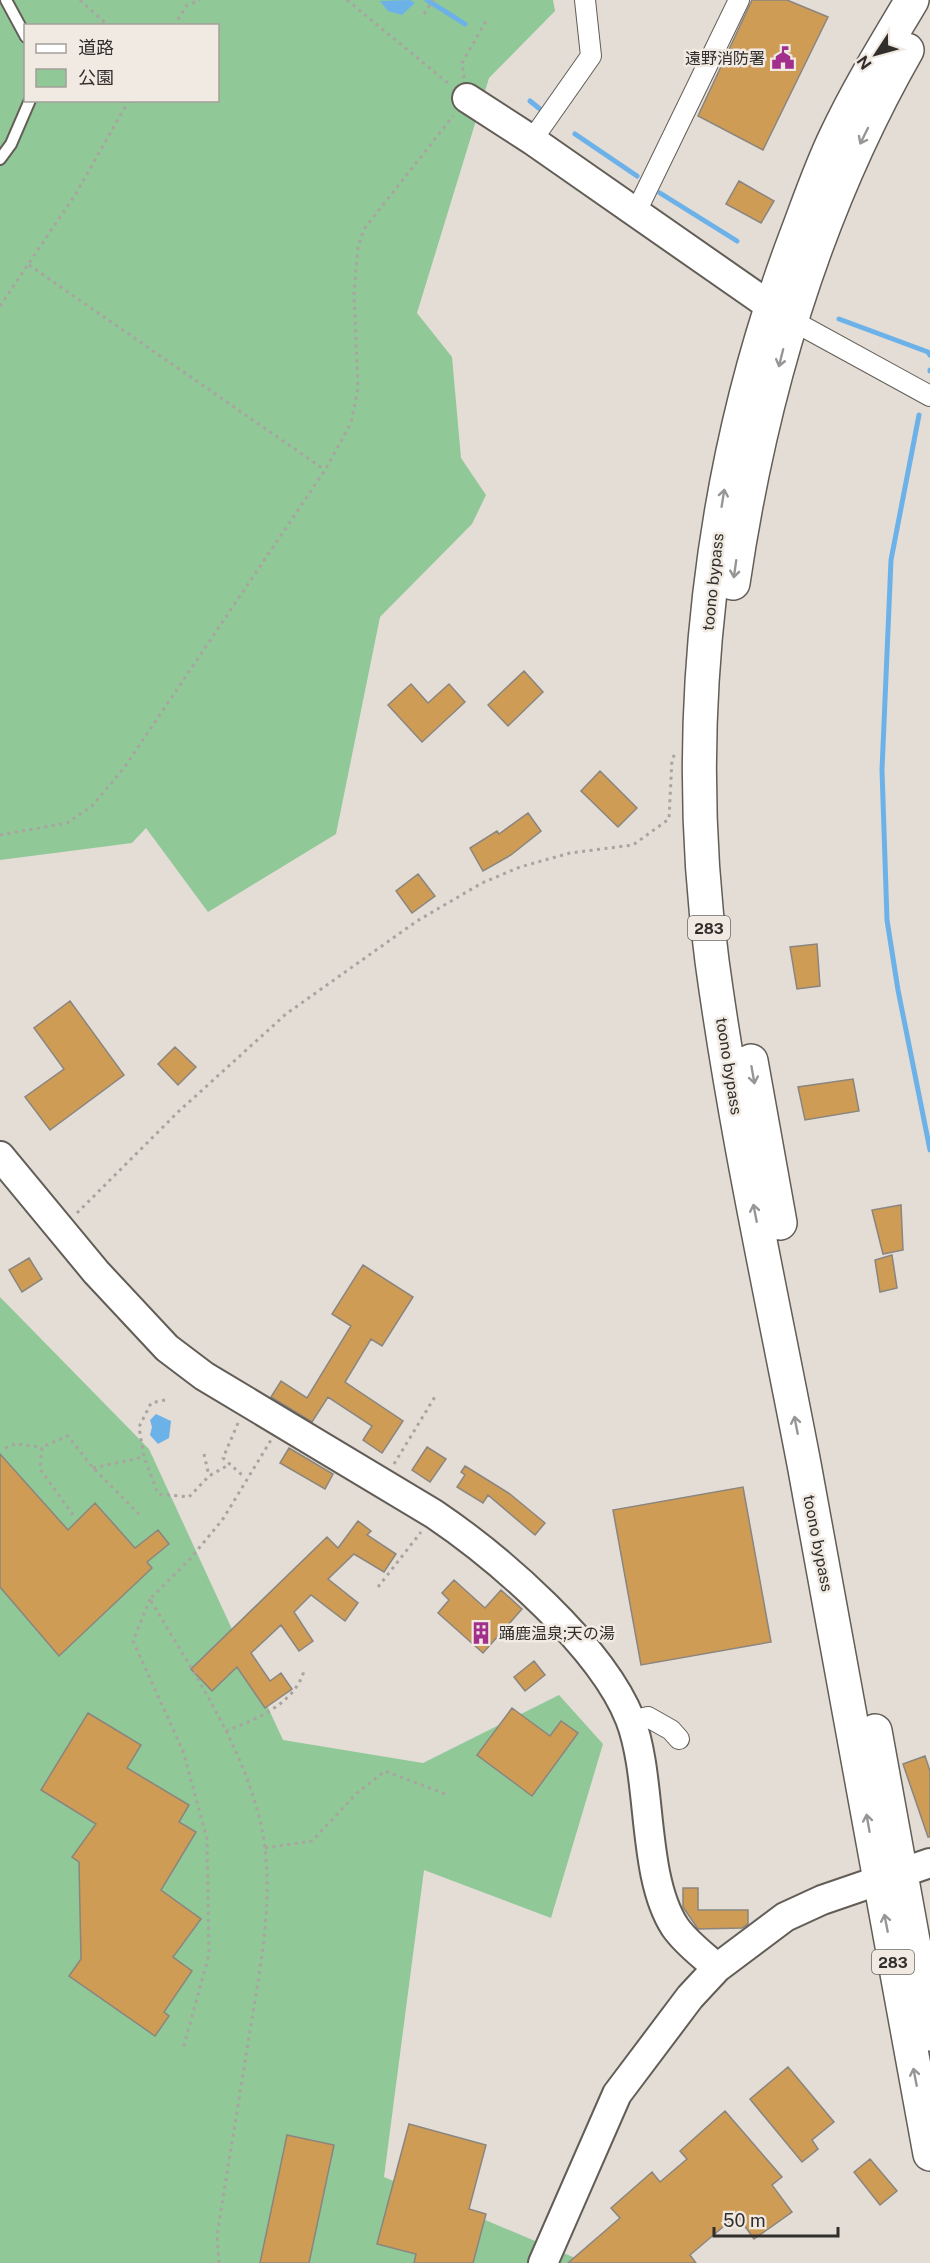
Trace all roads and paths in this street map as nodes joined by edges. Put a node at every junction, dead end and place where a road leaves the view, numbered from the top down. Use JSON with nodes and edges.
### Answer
{"nodes":[{"id":1,"x":6,"y":0,"type":"edge"},
{"id":2,"x":80,"y":0,"type":"edge"},
{"id":3,"x":200,"y":0,"type":"edge"},
{"id":4,"x":347,"y":0,"type":"edge"},
{"id":5,"x":433,"y":0,"type":"edge"},
{"id":6,"x":585,"y":0,"type":"edge"},
{"id":7,"x":740,"y":0,"type":"edge"},
{"id":8,"x":912,"y":0,"type":"edge"},
{"id":9,"x":930,"y":10,"type":"edge"},
{"id":10,"x":424,"y":14,"type":"dead end"},
{"id":11,"x":486,"y":21,"type":"dead end"},
{"id":12,"x":107,"y":24,"type":"edge"},
{"id":13,"x":175,"y":24,"type":"edge"},
{"id":14,"x":24,"y":33,"type":"edge"},
{"id":15,"x":467,"y":98,"type":"junction"},
{"id":16,"x":869,"y":100,"type":"junction"},
{"id":17,"x":29,"y":102,"type":"edge"},
{"id":18,"x":128,"y":102,"type":"edge"},
{"id":19,"x":532,"y":140,"type":"junction"},
{"id":20,"x":0,"y":159,"type":"edge"},
{"id":21,"x":635,"y":214,"type":"junction"},
{"id":22,"x":29,"y":265,"type":"junction"},
{"id":23,"x":0,"y":306,"type":"edge"},
{"id":24,"x":780,"y":314,"type":"junction"},
{"id":25,"x":930,"y":396,"type":"edge"},
{"id":26,"x":325,"y":470,"type":"junction"},
{"id":27,"x":701,"y":732,"type":"junction"},
{"id":28,"x":0,"y":835,"type":"edge"},
{"id":29,"x":0,"y":1156,"type":"edge"},
{"id":30,"x":59,"y":1228,"type":"junction"},
{"id":31,"x":774,"y":1249,"type":"junction"},
{"id":32,"x":436,"y":1395,"type":"dead end"},
{"id":33,"x":165,"y":1400,"type":"dead end"},
{"id":34,"x":250,"y":1404,"type":"junction"},
{"id":35,"x":281,"y":1423,"type":"junction"},
{"id":36,"x":42,"y":1447,"type":"junction"},
{"id":37,"x":5,"y":1448,"type":"dead end"},
{"id":38,"x":204,"y":1454,"type":"dead end"},
{"id":39,"x":144,"y":1457,"type":"junction"},
{"id":40,"x":230,"y":1464,"type":"junction"},
{"id":41,"x":93,"y":1468,"type":"junction"},
{"id":42,"x":242,"y":1475,"type":"dead end"},
{"id":43,"x":209,"y":1476,"type":"junction"},
{"id":44,"x":382,"y":1483,"type":"junction"},
{"id":45,"x":139,"y":1514,"type":"dead end"},
{"id":46,"x":434,"y":1514,"type":"junction"},
{"id":47,"x":73,"y":1515,"type":"dead end"},
{"id":48,"x":378,"y":1587,"type":"dead end"},
{"id":49,"x":150,"y":1599,"type":"junction"},
{"id":50,"x":304,"y":1671,"type":"dead end"},
{"id":51,"x":631,"y":1721,"type":"junction"},
{"id":52,"x":226,"y":1731,"type":"junction"},
{"id":53,"x":679,"y":1738,"type":"dead end"},
{"id":54,"x":448,"y":1795,"type":"dead end"},
{"id":55,"x":265,"y":1848,"type":"junction"},
{"id":56,"x":903,"y":1872,"type":"edge"},
{"id":57,"x":717,"y":1968,"type":"junction"},
{"id":58,"x":930,"y":2034,"type":"edge"},
{"id":59,"x":183,"y":2049,"type":"dead end"},
{"id":60,"x":930,"y":2154,"type":"edge"},
{"id":61,"x":219,"y":2263,"type":"edge"},
{"id":62,"x":543,"y":2263,"type":"edge"}],
"edges":[{"from":1,"to":14,"type":"lane"},
{"from":2,"to":12,"type":"path"},
{"from":3,"to":13,"type":"path"},
{"from":4,"to":15,"type":"path"},
{"from":5,"to":10,"type":"path"},
{"from":6,"to":19,"type":"street"},
{"from":7,"to":21,"type":"street"},
{"from":8,"to":16,"type":"highway","name":"toono bypass","number":"283"},
{"from":9,"to":16,"type":"highway","name":"toono bypass","number":"283"},
{"from":11,"to":15,"type":"path"},
{"from":15,"to":19,"type":"street"},
{"from":15,"to":26,"type":"path"},
{"from":16,"to":24,"type":"highway","name":"toono bypass","number":"283"},
{"from":17,"to":20,"type":"lane"},
{"from":18,"to":22,"type":"path"},
{"from":19,"to":21,"type":"street"},
{"from":21,"to":24,"type":"street"},
{"from":22,"to":23,"type":"path"},
{"from":22,"to":26,"type":"path"},
{"from":24,"to":25,"type":"street"},
{"from":27,"to":24,"type":"highway","name":"toono bypass","number":"283","one_way":true},
{"from":24,"to":31,"type":"highway","name":"toono bypass","number":"283","one_way":true},
{"from":26,"to":28,"type":"path"},
{"from":27,"to":30,"type":"path"},
{"from":31,"to":27,"type":"highway","name":"toono bypass","number":"283","one_way":true},
{"from":29,"to":30,"type":"street"},
{"from":30,"to":34,"type":"street"},
{"from":31,"to":56,"type":"highway","name":"toono bypass","number":"283"},
{"from":32,"to":44,"type":"path"},
{"from":33,"to":39,"type":"path"},
{"from":34,"to":35,"type":"street"},
{"from":34,"to":40,"type":"path"},
{"from":35,"to":44,"type":"street"},
{"from":35,"to":49,"type":"path"},
{"from":36,"to":37,"type":"path"},
{"from":36,"to":41,"type":"path"},
{"from":36,"to":47,"type":"path"},
{"from":38,"to":43,"type":"path"},
{"from":39,"to":41,"type":"path"},
{"from":39,"to":43,"type":"path"},
{"from":40,"to":42,"type":"path"},
{"from":40,"to":43,"type":"path"},
{"from":41,"to":45,"type":"path"},
{"from":44,"to":46,"type":"street"},
{"from":46,"to":48,"type":"path"},
{"from":46,"to":51,"type":"street"},
{"from":49,"to":52,"type":"path"},
{"from":49,"to":59,"type":"path"},
{"from":50,"to":52,"type":"path"},
{"from":51,"to":53,"type":"street"},
{"from":51,"to":57,"type":"street"},
{"from":52,"to":55,"type":"path"},
{"from":54,"to":55,"type":"path"},
{"from":55,"to":61,"type":"path"},
{"from":56,"to":57,"type":"street"},
{"from":56,"to":58,"type":"highway","name":"toono bypass","number":"283"},
{"from":60,"to":56,"type":"highway","name":"toono bypass","number":"283","one_way":true},
{"from":57,"to":62,"type":"street"}]}
